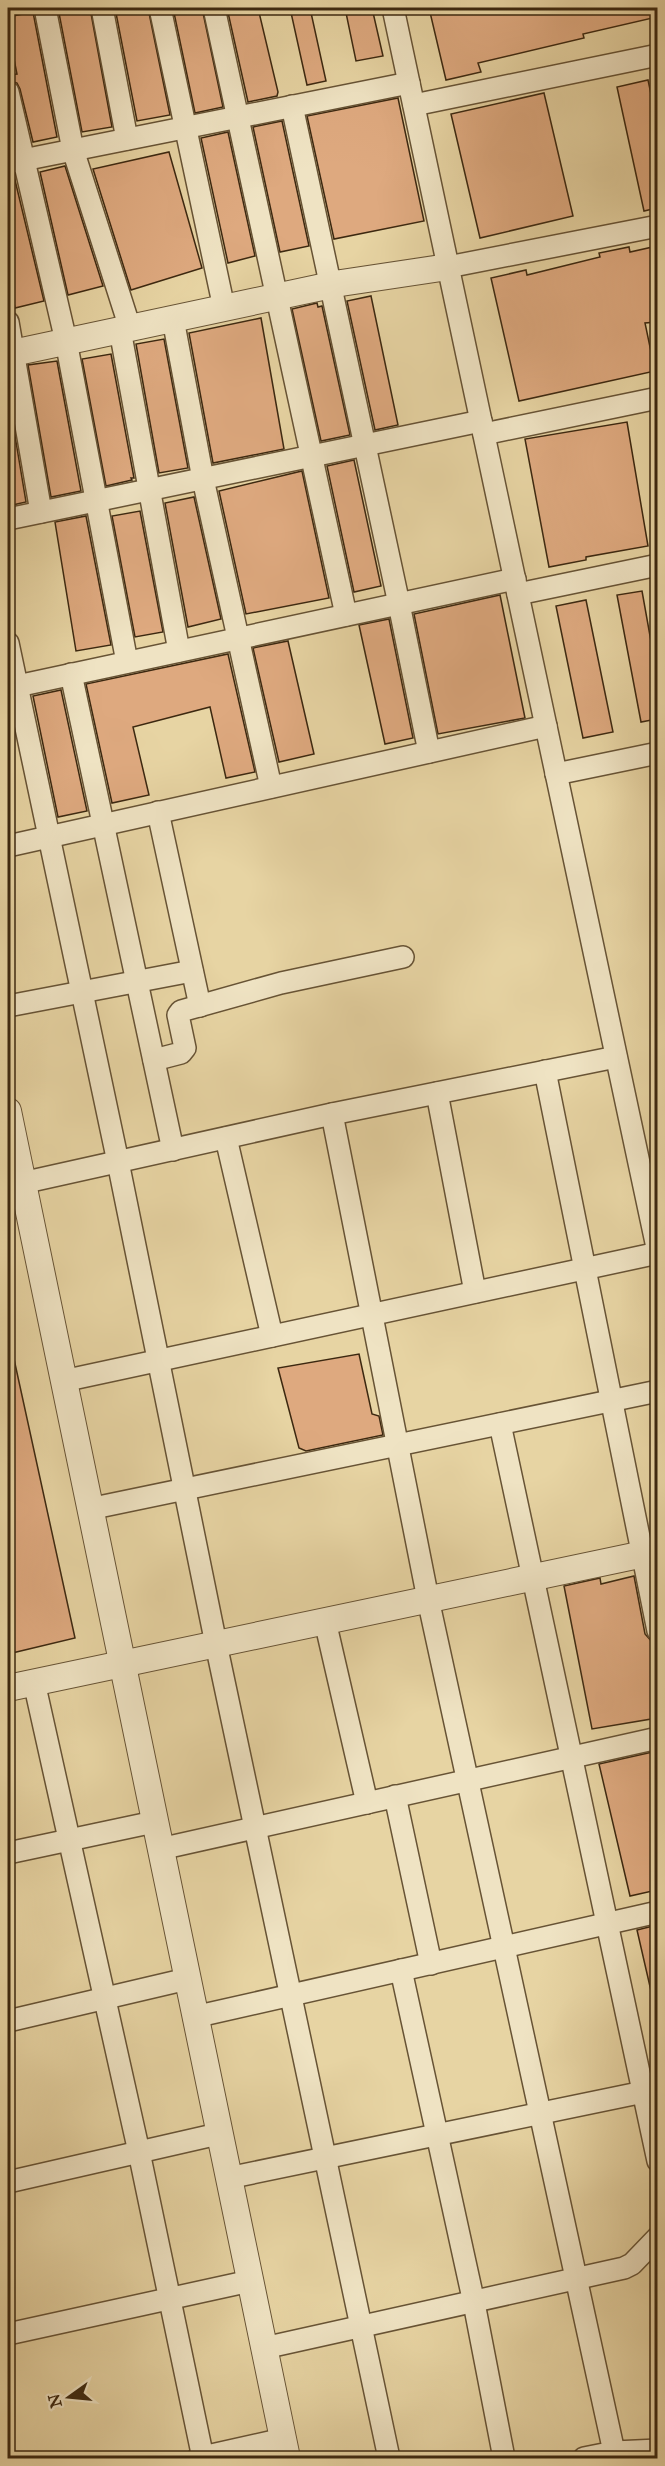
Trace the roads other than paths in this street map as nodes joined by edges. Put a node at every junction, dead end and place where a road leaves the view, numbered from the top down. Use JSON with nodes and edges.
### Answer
{"nodes":[{"id":1,"x":45,"y":8,"type":"edge"},
{"id":2,"x":102,"y":8,"type":"edge"},
{"id":3,"x":160,"y":8,"type":"edge"},
{"id":4,"x":214,"y":8,"type":"edge"},
{"id":5,"x":393,"y":8,"type":"edge"},
{"id":6,"x":657,"y":55,"type":"edge"},
{"id":7,"x":409,"y":83,"type":"junction"},
{"id":8,"x":8,"y":92,"type":"edge"},
{"id":9,"x":414,"y":105,"type":"junction"},
{"id":10,"x":292,"y":106,"type":"junction"},
{"id":11,"x":238,"y":117,"type":"junction"},
{"id":12,"x":184,"y":128,"type":"junction"},
{"id":13,"x":127,"y":139,"type":"junction"},
{"id":14,"x":74,"y":150,"type":"junction"},
{"id":15,"x":15,"y":162,"type":"edge"},
{"id":16,"x":657,"y":226,"type":"edge"},
{"id":17,"x":448,"y":267,"type":"junction"},
{"id":18,"x":331,"y":285,"type":"junction"},
{"id":19,"x":277,"y":297,"type":"junction"},
{"id":20,"x":224,"y":308,"type":"junction"},
{"id":21,"x":173,"y":319,"type":"junction"},
{"id":22,"x":8,"y":322,"type":"edge"},
{"id":23,"x":125,"y":329,"type":"junction"},
{"id":24,"x":66,"y":341,"type":"junction"},
{"id":25,"x":11,"y":353,"type":"edge"},
{"id":26,"x":657,"y":398,"type":"edge"},
{"id":27,"x":483,"y":428,"type":"junction"},
{"id":28,"x":366,"y":445,"type":"junction"},
{"id":29,"x":311,"y":457,"type":"junction"},
{"id":30,"x":203,"y":479,"type":"junction"},
{"id":31,"x":149,"y":490,"type":"junction"},
{"id":32,"x":97,"y":501,"type":"junction"},
{"id":33,"x":41,"y":512,"type":"junction"},
{"id":34,"x":8,"y":519,"type":"edge"},
{"id":35,"x":657,"y":565,"type":"edge"},
{"id":36,"x":516,"y":586,"type":"junction"},
{"id":37,"x":399,"y":604,"type":"junction"},
{"id":38,"x":346,"y":615,"type":"junction"},
{"id":39,"x":237,"y":639,"type":"junction"},
{"id":40,"x":8,"y":643,"type":"edge"},
{"id":41,"x":179,"y":651,"type":"junction"},
{"id":42,"x":127,"y":662,"type":"junction"},
{"id":43,"x":71,"y":674,"type":"junction"},
{"id":44,"x":11,"y":687,"type":"edge"},
{"id":45,"x":546,"y":726,"type":"junction"},
{"id":46,"x":429,"y":752,"type":"junction"},
{"id":47,"x":657,"y":753,"type":"edge"},
{"id":48,"x":556,"y":774,"type":"junction"},
{"id":49,"x":271,"y":787,"type":"junction"},
{"id":50,"x":158,"y":812,"type":"junction"},
{"id":51,"x":104,"y":824,"type":"junction"},
{"id":52,"x":48,"y":837,"type":"junction"},
{"id":53,"x":8,"y":846,"type":"edge"},
{"id":54,"x":403,"y":957,"type":"dead end"},
{"id":55,"x":192,"y":971,"type":"junction"},
{"id":56,"x":137,"y":980,"type":"junction"},
{"id":57,"x":81,"y":991,"type":"junction"},
{"id":58,"x":8,"y":1006,"type":"edge"},
{"id":59,"x":200,"y":1006,"type":"junction"},
{"id":60,"x":616,"y":1057,"type":"junction"},
{"id":61,"x":154,"y":1060,"type":"junction"},
{"id":62,"x":545,"y":1071,"type":"junction"},
{"id":63,"x":437,"y":1093,"type":"junction"},
{"id":64,"x":8,"y":1111,"type":"edge"},
{"id":65,"x":332,"y":1114,"type":"junction"},
{"id":66,"x":226,"y":1138,"type":"junction"},
{"id":67,"x":173,"y":1150,"type":"junction"},
{"id":68,"x":118,"y":1162,"type":"junction"},
{"id":69,"x":16,"y":1174,"type":"edge"},
{"id":70,"x":657,"y":1253,"type":"edge"},
{"id":71,"x":585,"y":1269,"type":"junction"},
{"id":72,"x":475,"y":1292,"type":"junction"},
{"id":73,"x":371,"y":1314,"type":"junction"},
{"id":74,"x":272,"y":1336,"type":"junction"},
{"id":75,"x":158,"y":1360,"type":"junction"},
{"id":76,"x":63,"y":1381,"type":"junction"},
{"id":77,"x":657,"y":1391,"type":"edge"},
{"id":78,"x":611,"y":1401,"type":"junction"},
{"id":79,"x":500,"y":1424,"type":"junction"},
{"id":80,"x":398,"y":1445,"type":"junction"},
{"id":81,"x":184,"y":1489,"type":"junction"},
{"id":82,"x":89,"y":1509,"type":"junction"},
{"id":83,"x":650,"y":1553,"type":"edge"},
{"id":84,"x":532,"y":1578,"type":"junction"},
{"id":85,"x":428,"y":1599,"type":"junction"},
{"id":86,"x":325,"y":1621,"type":"junction"},
{"id":87,"x":657,"y":1631,"type":"edge"},
{"id":88,"x":216,"y":1644,"type":"junction"},
{"id":89,"x":121,"y":1664,"type":"junction"},
{"id":90,"x":34,"y":1682,"type":"junction"},
{"id":91,"x":8,"y":1688,"type":"edge"},
{"id":92,"x":657,"y":1738,"type":"edge"},
{"id":93,"x":572,"y":1757,"type":"junction"},
{"id":94,"x":468,"y":1780,"type":"junction"},
{"id":95,"x":395,"y":1796,"type":"junction"},
{"id":96,"x":367,"y":1803,"type":"junction"},
{"id":97,"x":154,"y":1822,"type":"junction"},
{"id":98,"x":255,"y":1828,"type":"junction"},
{"id":99,"x":69,"y":1840,"type":"junction"},
{"id":100,"x":160,"y":1849,"type":"junction"},
{"id":101,"x":8,"y":1853,"type":"edge"},
{"id":102,"x":657,"y":1912,"type":"edge"},
{"id":103,"x":606,"y":1924,"type":"junction"},
{"id":104,"x":505,"y":1947,"type":"junction"},
{"id":105,"x":431,"y":1964,"type":"junction"},
{"id":106,"x":400,"y":1970,"type":"junction"},
{"id":107,"x":187,"y":1979,"type":"junction"},
{"id":108,"x":291,"y":1995,"type":"junction"},
{"id":109,"x":105,"y":2000,"type":"junction"},
{"id":110,"x":194,"y":2017,"type":"junction"},
{"id":111,"x":8,"y":2021,"type":"edge"},
{"id":112,"x":650,"y":2091,"type":"edge"},
{"id":113,"x":541,"y":2113,"type":"junction"},
{"id":114,"x":218,"y":2134,"type":"junction"},
{"id":115,"x":435,"y":2135,"type":"junction"},
{"id":116,"x":139,"y":2152,"type":"junction"},
{"id":117,"x":326,"y":2158,"type":"junction"},
{"id":118,"x":657,"y":2161,"type":"edge"},
{"id":119,"x":228,"y":2178,"type":"junction"},
{"id":120,"x":8,"y":2182,"type":"edge"},
{"id":121,"x":657,"y":2237,"type":"edge"},
{"id":122,"x":577,"y":2280,"type":"junction"},
{"id":123,"x":250,"y":2281,"type":"junction"},
{"id":124,"x":170,"y":2299,"type":"junction"},
{"id":125,"x":474,"y":2303,"type":"junction"},
{"id":126,"x":361,"y":2327,"type":"junction"},
{"id":127,"x":8,"y":2334,"type":"edge"},
{"id":128,"x":264,"y":2348,"type":"junction"},
{"id":129,"x":285,"y":2449,"type":"edge"},
{"id":130,"x":657,"y":2450,"type":"edge"},
{"id":131,"x":614,"y":2452,"type":"junction"},
{"id":132,"x":201,"y":2458,"type":"edge"},
{"id":133,"x":389,"y":2458,"type":"edge"},
{"id":134,"x":504,"y":2458,"type":"edge"},
{"id":135,"x":584,"y":2458,"type":"edge"}],
"edges":[{"from":1,"to":14,"type":"street"},
{"from":2,"to":13,"type":"street"},
{"from":3,"to":12,"type":"street"},
{"from":4,"to":11,"type":"street"},
{"from":5,"to":7,"type":"street"},
{"from":6,"to":9,"type":"street"},
{"from":7,"to":9,"type":"street"},
{"from":7,"to":10,"type":"street"},
{"from":8,"to":15,"type":"street"},
{"from":9,"to":17,"type":"street"},
{"from":10,"to":11,"type":"street"},
{"from":10,"to":18,"type":"street"},
{"from":11,"to":12,"type":"street"},
{"from":11,"to":19,"type":"street"},
{"from":12,"to":13,"type":"street"},
{"from":12,"to":20,"type":"street"},
{"from":13,"to":14,"type":"street"},
{"from":14,"to":15,"type":"street"},
{"from":14,"to":23,"type":"street"},
{"from":15,"to":24,"type":"street"},
{"from":16,"to":17,"type":"street"},
{"from":17,"to":18,"type":"street"},
{"from":17,"to":27,"type":"street"},
{"from":18,"to":19,"type":"street"},
{"from":18,"to":28,"type":"street"},
{"from":19,"to":20,"type":"street"},
{"from":19,"to":29,"type":"street"},
{"from":20,"to":21,"type":"street"},
{"from":21,"to":23,"type":"street"},
{"from":21,"to":30,"type":"street"},
{"from":22,"to":25,"type":"street"},
{"from":23,"to":24,"type":"street"},
{"from":23,"to":31,"type":"street"},
{"from":24,"to":25,"type":"street"},
{"from":24,"to":32,"type":"street"},
{"from":25,"to":33,"type":"street"},
{"from":26,"to":27,"type":"street"},
{"from":27,"to":28,"type":"street"},
{"from":27,"to":36,"type":"street"},
{"from":28,"to":29,"type":"street"},
{"from":28,"to":37,"type":"street"},
{"from":29,"to":30,"type":"street"},
{"from":29,"to":38,"type":"street"},
{"from":30,"to":31,"type":"street"},
{"from":30,"to":39,"type":"street"},
{"from":31,"to":32,"type":"street"},
{"from":31,"to":41,"type":"street"},
{"from":32,"to":33,"type":"street"},
{"from":32,"to":42,"type":"street"},
{"from":33,"to":34,"type":"street"},
{"from":35,"to":36,"type":"street"},
{"from":36,"to":37,"type":"street"},
{"from":36,"to":45,"type":"street"},
{"from":37,"to":38,"type":"street"},
{"from":37,"to":46,"type":"street"},
{"from":38,"to":39,"type":"street"},
{"from":39,"to":41,"type":"street"},
{"from":39,"to":49,"type":"street"},
{"from":40,"to":44,"type":"street"},
{"from":41,"to":42,"type":"street"},
{"from":42,"to":43,"type":"street"},
{"from":43,"to":44,"type":"street"},
{"from":43,"to":51,"type":"street"},
{"from":44,"to":52,"type":"street"},
{"from":45,"to":46,"type":"street"},
{"from":45,"to":48,"type":"street"},
{"from":46,"to":49,"type":"street"},
{"from":47,"to":48,"type":"street"},
{"from":48,"to":60,"type":"street"},
{"from":49,"to":50,"type":"street"},
{"from":50,"to":51,"type":"street"},
{"from":50,"to":55,"type":"street"},
{"from":51,"to":52,"type":"street"},
{"from":51,"to":56,"type":"street"},
{"from":52,"to":53,"type":"street"},
{"from":52,"to":57,"type":"street"},
{"from":54,"to":59,"type":"street"},
{"from":55,"to":56,"type":"street"},
{"from":55,"to":59,"type":"street"},
{"from":56,"to":57,"type":"street"},
{"from":56,"to":61,"type":"street"},
{"from":57,"to":58,"type":"street"},
{"from":57,"to":68,"type":"street"},
{"from":59,"to":61,"type":"street"},
{"from":60,"to":62,"type":"street"},
{"from":60,"to":70,"type":"street"},
{"from":61,"to":67,"type":"street"},
{"from":62,"to":63,"type":"street"},
{"from":62,"to":71,"type":"street"},
{"from":63,"to":65,"type":"street"},
{"from":63,"to":72,"type":"street"},
{"from":64,"to":69,"type":"street"},
{"from":65,"to":66,"type":"street"},
{"from":65,"to":73,"type":"street"},
{"from":66,"to":67,"type":"street"},
{"from":66,"to":74,"type":"street"},
{"from":67,"to":68,"type":"street"},
{"from":68,"to":69,"type":"street"},
{"from":68,"to":75,"type":"street"},
{"from":69,"to":76,"type":"street"},
{"from":70,"to":71,"type":"street"},
{"from":71,"to":72,"type":"street"},
{"from":71,"to":78,"type":"street"},
{"from":72,"to":73,"type":"street"},
{"from":73,"to":74,"type":"street"},
{"from":73,"to":80,"type":"street"},
{"from":74,"to":75,"type":"street"},
{"from":75,"to":76,"type":"street"},
{"from":75,"to":81,"type":"street"},
{"from":76,"to":82,"type":"street"},
{"from":77,"to":78,"type":"street"},
{"from":78,"to":79,"type":"street"},
{"from":78,"to":83,"type":"street"},
{"from":79,"to":80,"type":"street"},
{"from":79,"to":84,"type":"street"},
{"from":80,"to":81,"type":"street"},
{"from":80,"to":85,"type":"street"},
{"from":81,"to":82,"type":"street"},
{"from":81,"to":88,"type":"street"},
{"from":82,"to":89,"type":"street"},
{"from":83,"to":84,"type":"street"},
{"from":83,"to":87,"type":"street"},
{"from":84,"to":85,"type":"street"},
{"from":84,"to":93,"type":"street"},
{"from":85,"to":86,"type":"street"},
{"from":85,"to":94,"type":"street"},
{"from":86,"to":88,"type":"street"},
{"from":86,"to":96,"type":"street"},
{"from":88,"to":89,"type":"street"},
{"from":88,"to":98,"type":"street"},
{"from":89,"to":90,"type":"street"},
{"from":89,"to":97,"type":"street"},
{"from":90,"to":91,"type":"street"},
{"from":90,"to":99,"type":"street"},
{"from":92,"to":93,"type":"street"},
{"from":93,"to":94,"type":"street"},
{"from":93,"to":103,"type":"street"},
{"from":94,"to":95,"type":"street"},
{"from":94,"to":104,"type":"street"},
{"from":95,"to":96,"type":"street"},
{"from":95,"to":105,"type":"street"},
{"from":96,"to":98,"type":"street"},
{"from":97,"to":99,"type":"street"},
{"from":97,"to":100,"type":"street"},
{"from":98,"to":100,"type":"street"},
{"from":98,"to":108,"type":"street"},
{"from":99,"to":101,"type":"street"},
{"from":99,"to":109,"type":"street"},
{"from":100,"to":107,"type":"street"},
{"from":102,"to":103,"type":"street"},
{"from":103,"to":104,"type":"street"},
{"from":103,"to":112,"type":"street"},
{"from":104,"to":105,"type":"street"},
{"from":104,"to":113,"type":"street"},
{"from":105,"to":106,"type":"street"},
{"from":106,"to":108,"type":"street"},
{"from":106,"to":115,"type":"street"},
{"from":107,"to":109,"type":"street"},
{"from":107,"to":110,"type":"street"},
{"from":108,"to":110,"type":"street"},
{"from":108,"to":117,"type":"street"},
{"from":109,"to":111,"type":"street"},
{"from":109,"to":116,"type":"street"},
{"from":110,"to":114,"type":"street"},
{"from":112,"to":113,"type":"street"},
{"from":112,"to":118,"type":"street"},
{"from":113,"to":115,"type":"street"},
{"from":113,"to":122,"type":"street"},
{"from":114,"to":116,"type":"street"},
{"from":114,"to":119,"type":"street"},
{"from":115,"to":117,"type":"street"},
{"from":115,"to":125,"type":"street"},
{"from":116,"to":120,"type":"street"},
{"from":116,"to":124,"type":"street"},
{"from":117,"to":119,"type":"street"},
{"from":117,"to":126,"type":"street"},
{"from":119,"to":123,"type":"street"},
{"from":121,"to":122,"type":"street"},
{"from":122,"to":125,"type":"street"},
{"from":122,"to":131,"type":"street"},
{"from":123,"to":124,"type":"street"},
{"from":123,"to":128,"type":"street"},
{"from":124,"to":127,"type":"street"},
{"from":124,"to":132,"type":"street"},
{"from":125,"to":126,"type":"street"},
{"from":125,"to":134,"type":"street"},
{"from":126,"to":128,"type":"street"},
{"from":126,"to":133,"type":"street"},
{"from":128,"to":129,"type":"street"},
{"from":129,"to":132,"type":"street"},
{"from":130,"to":131,"type":"street"},
{"from":131,"to":135,"type":"street"}]}
